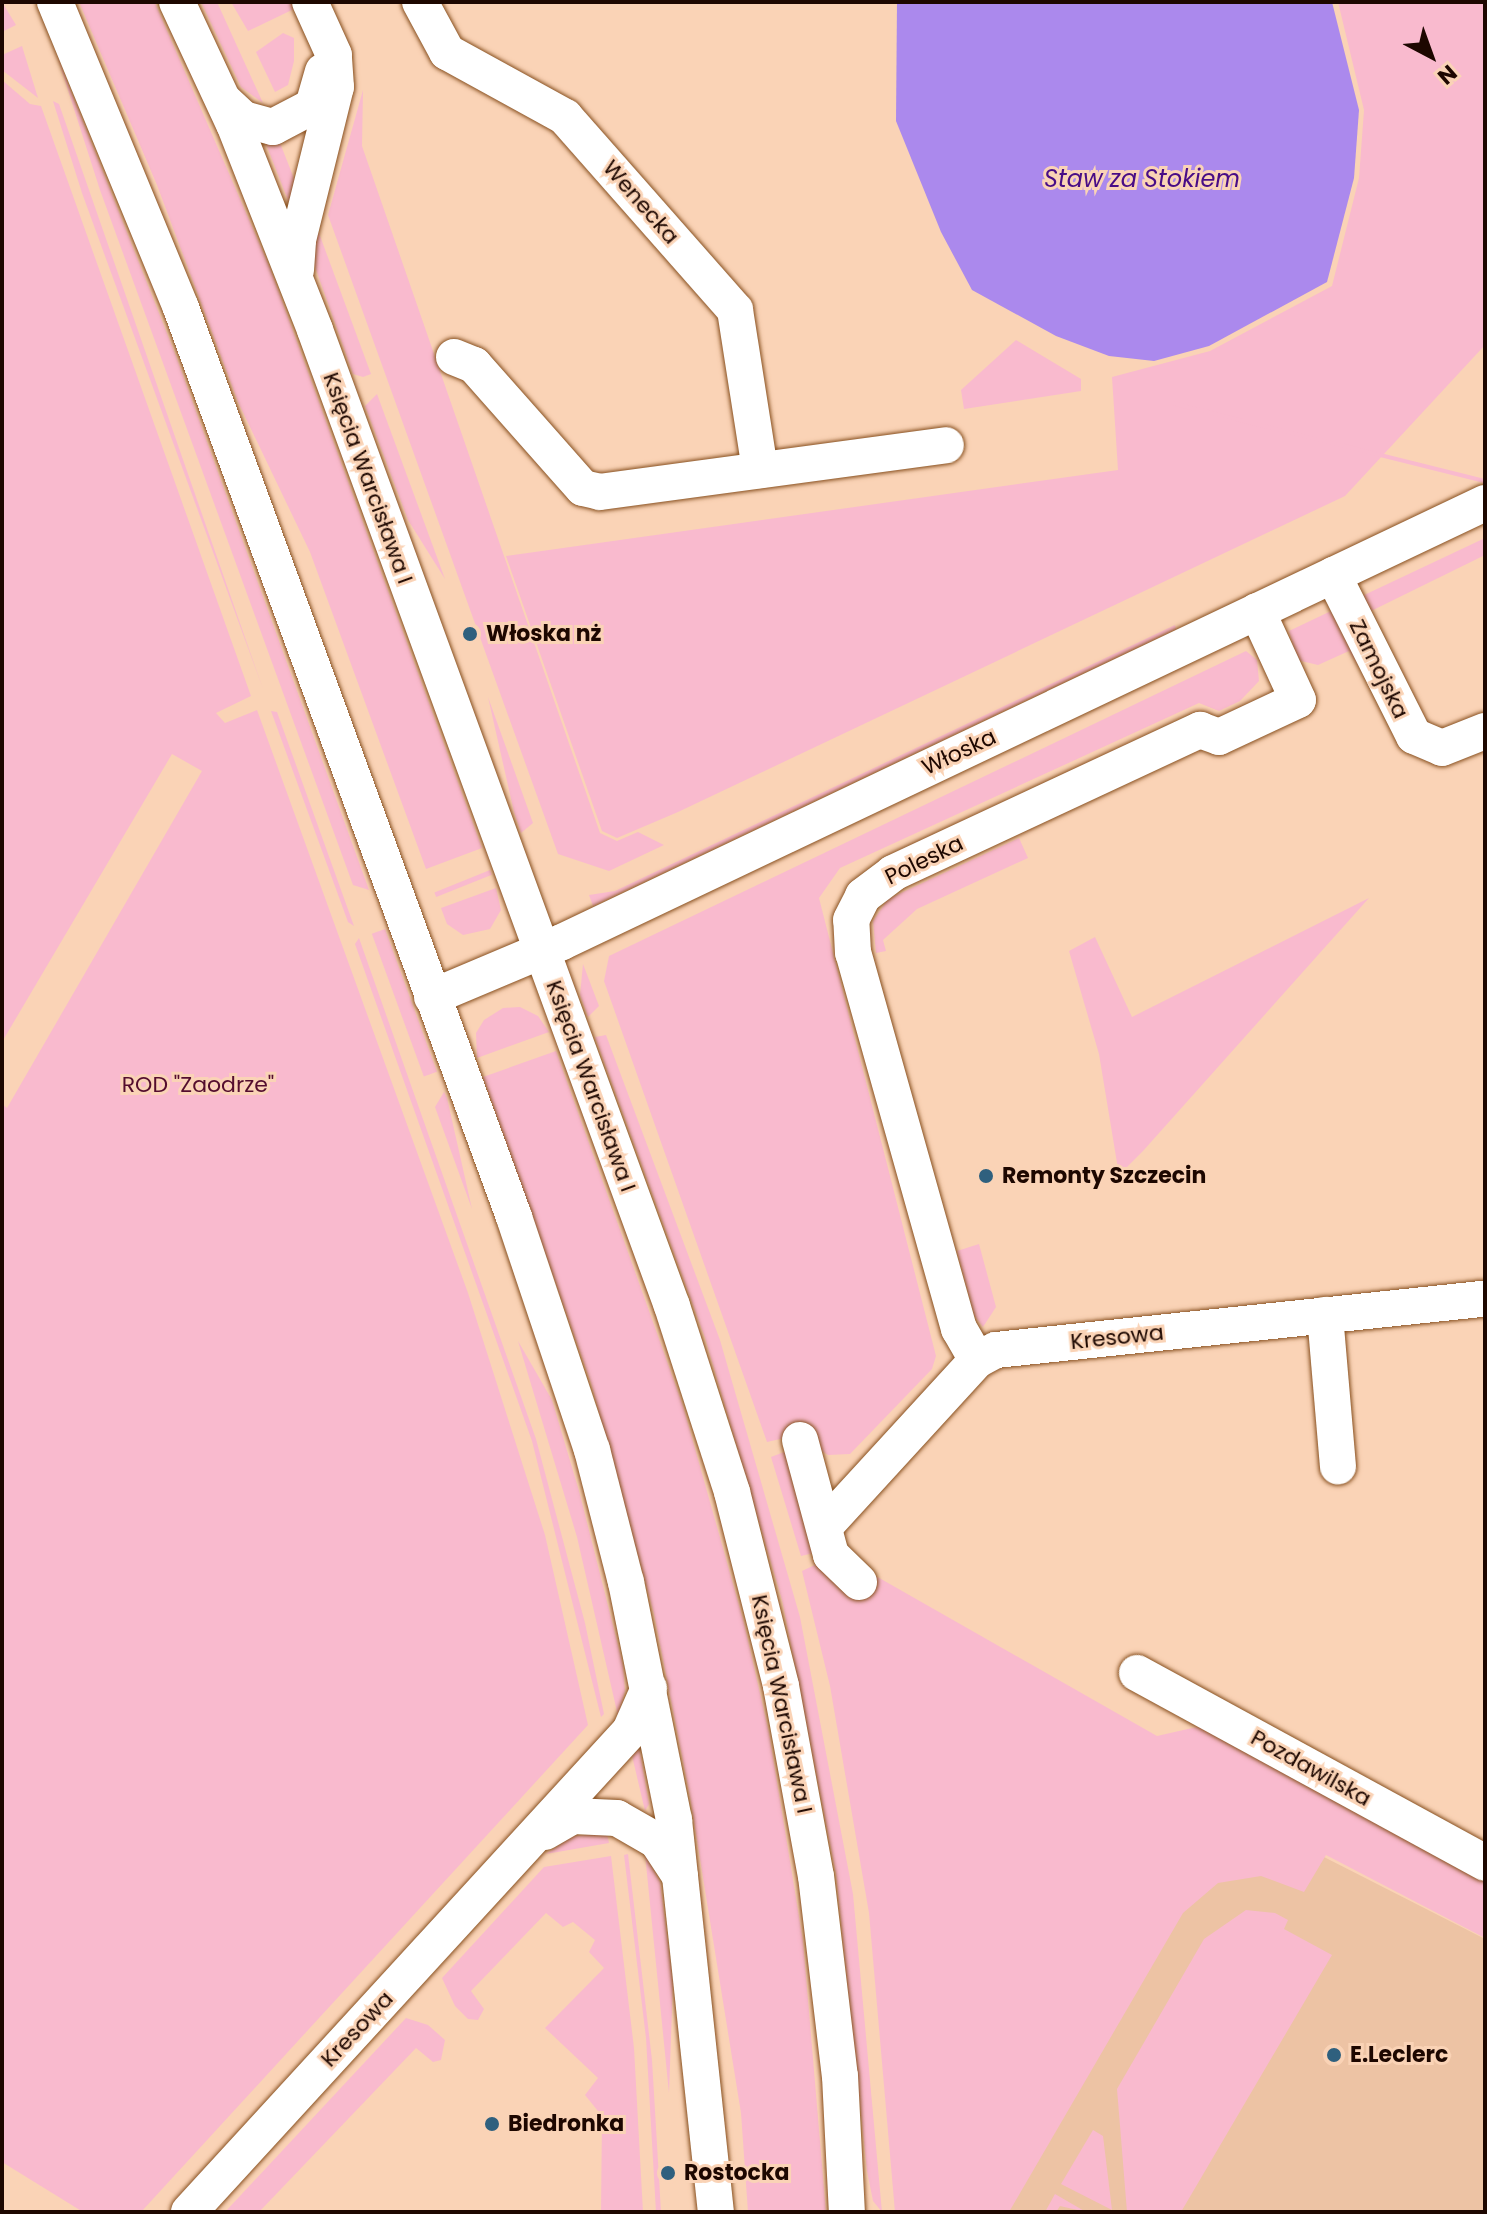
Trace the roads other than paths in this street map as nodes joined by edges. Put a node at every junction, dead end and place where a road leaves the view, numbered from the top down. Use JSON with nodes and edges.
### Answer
{"nodes":[{"id":1,"x":55,"y":2,"type":"edge"},
{"id":2,"x":177,"y":2,"type":"edge"},
{"id":3,"x":420,"y":2,"type":"edge"},
{"id":4,"x":314,"y":10,"type":"edge"},
{"id":5,"x":223,"y":100,"type":"junction"},
{"id":6,"x":295,"y":278,"type":"junction"},
{"id":7,"x":454,"y":357,"type":"dead end"},
{"id":8,"x":946,"y":445,"type":"dead end"},
{"id":9,"x":760,"y":470,"type":"junction"},
{"id":10,"x":1485,"y":503,"type":"edge"},
{"id":11,"x":1333,"y":575,"type":"junction"},
{"id":12,"x":1257,"y":611,"type":"junction"},
{"id":13,"x":1485,"y":731,"type":"edge"},
{"id":14,"x":542,"y":951,"type":"junction"},
{"id":15,"x":432,"y":997,"type":"junction"},
{"id":16,"x":1485,"y":1299,"type":"edge"},
{"id":17,"x":1325,"y":1315,"type":"junction"},
{"id":18,"x":977,"y":1360,"type":"junction"},
{"id":19,"x":800,"y":1440,"type":"dead end"},
{"id":20,"x":1338,"y":1466,"type":"dead end"},
{"id":21,"x":824,"y":1527,"type":"junction"},
{"id":22,"x":859,"y":1582,"type":"dead end"},
{"id":23,"x":1137,"y":1673,"type":"dead end"},
{"id":24,"x":649,"y":1688,"type":"junction"},
{"id":25,"x":524,"y":1847,"type":"junction"},
{"id":26,"x":1485,"y":1863,"type":"edge"},
{"id":27,"x":682,"y":1880,"type":"junction"},
{"id":28,"x":189,"y":2212,"type":"edge"},
{"id":29,"x":716,"y":2212,"type":"edge"},
{"id":30,"x":847,"y":2212,"type":"edge"}],
"edges":[{"from":1,"to":15,"type":"street"},
{"from":2,"to":5,"type":"street","name":"Księcia Warcisława I"},
{"from":3,"to":9,"type":"street","name":"Wenecka"},
{"from":4,"to":5,"type":"street"},
{"from":4,"to":6,"type":"street"},
{"from":5,"to":6,"type":"street","name":"Księcia Warcisława I"},
{"from":6,"to":14,"type":"street","name":"Księcia Warcisława I"},
{"from":7,"to":9,"type":"street"},
{"from":8,"to":9,"type":"street"},
{"from":10,"to":11,"type":"street","name":"Włoska"},
{"from":11,"to":12,"type":"street","name":"Włoska"},
{"from":11,"to":13,"type":"street","name":"Zamojska"},
{"from":12,"to":14,"type":"street","name":"Włoska"},
{"from":12,"to":18,"type":"street","name":"Poleska"},
{"from":14,"to":15,"type":"street","name":"Włoska"},
{"from":14,"to":30,"type":"street","name":"Księcia Warcisława I"},
{"from":15,"to":24,"type":"street"},
{"from":16,"to":17,"type":"street","name":"Kresowa"},
{"from":17,"to":18,"type":"street","name":"Kresowa"},
{"from":17,"to":20,"type":"street"},
{"from":18,"to":21,"type":"street","name":"Kresowa"},
{"from":19,"to":21,"type":"street"},
{"from":21,"to":22,"type":"street"},
{"from":23,"to":26,"type":"street","name":"Pozdawilska"},
{"from":24,"to":25,"type":"street","name":"Kresowa"},
{"from":24,"to":27,"type":"street"},
{"from":25,"to":27,"type":"street","name":"Kresowa"},
{"from":25,"to":28,"type":"street","name":"Kresowa"},
{"from":27,"to":29,"type":"street"}]}
